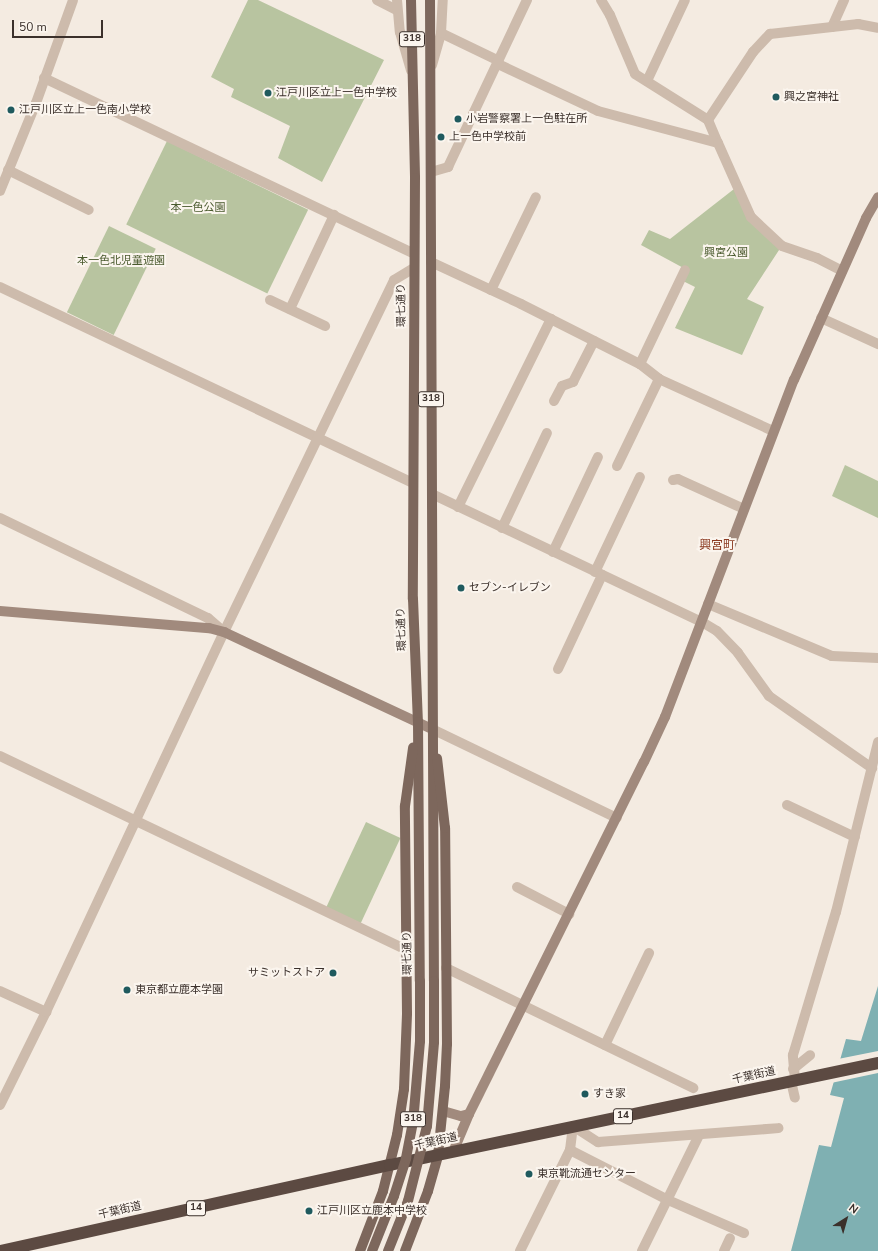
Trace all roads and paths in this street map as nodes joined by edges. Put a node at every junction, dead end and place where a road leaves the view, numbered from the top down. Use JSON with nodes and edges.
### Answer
{"nodes":[{"id":1,"x":73,"y":0,"type":"edge"},
{"id":2,"x":377,"y":0,"type":"edge"},
{"id":3,"x":411,"y":0,"type":"edge"},
{"id":4,"x":430,"y":0,"type":"edge"},
{"id":5,"x":443,"y":0,"type":"edge"},
{"id":6,"x":527,"y":0,"type":"edge"},
{"id":7,"x":601,"y":0,"type":"edge"},
{"id":8,"x":685,"y":0,"type":"edge"},
{"id":9,"x":844,"y":0,"type":"edge"},
{"id":10,"x":397,"y":5,"type":"edge"},
{"id":11,"x":832,"y":27,"type":"junction"},
{"id":12,"x":878,"y":28,"type":"edge"},
{"id":13,"x":441,"y":33,"type":"junction"},
{"id":14,"x":498,"y":62,"type":"junction"},
{"id":15,"x":430,"y":69,"type":"junction"},
{"id":16,"x":44,"y":78,"type":"junction"},
{"id":17,"x":413,"y":78,"type":"junction"},
{"id":18,"x":647,"y":81,"type":"junction"},
{"id":19,"x":708,"y":120,"type":"junction"},
{"id":20,"x":718,"y":143,"type":"junction"},
{"id":21,"x":8,"y":170,"type":"junction"},
{"id":22,"x":431,"y":172,"type":"junction"},
{"id":23,"x":0,"y":192,"type":"edge"},
{"id":24,"x":878,"y":197,"type":"edge"},
{"id":25,"x":536,"y":198,"type":"dead end"},
{"id":26,"x":89,"y":210,"type":"dead end"},
{"id":27,"x":334,"y":215,"type":"junction"},
{"id":28,"x":414,"y":253,"type":"junction"},
{"id":29,"x":431,"y":262,"type":"junction"},
{"id":30,"x":414,"y":268,"type":"junction"},
{"id":31,"x":685,"y":270,"type":"dead end"},
{"id":32,"x":842,"y":271,"type":"junction"},
{"id":33,"x":0,"y":287,"type":"edge"},
{"id":34,"x":491,"y":290,"type":"junction"},
{"id":35,"x":270,"y":300,"type":"dead end"},
{"id":36,"x":290,"y":309,"type":"junction"},
{"id":37,"x":821,"y":318,"type":"junction"},
{"id":38,"x":550,"y":319,"type":"junction"},
{"id":39,"x":325,"y":326,"type":"dead end"},
{"id":40,"x":594,"y":341,"type":"junction"},
{"id":41,"x":878,"y":344,"type":"edge"},
{"id":42,"x":640,"y":364,"type":"junction"},
{"id":43,"x":659,"y":379,"type":"junction"},
{"id":44,"x":554,"y":401,"type":"dead end"},
{"id":45,"x":773,"y":431,"type":"junction"},
{"id":46,"x":547,"y":433,"type":"dead end"},
{"id":47,"x":318,"y":438,"type":"junction"},
{"id":48,"x":598,"y":457,"type":"dead end"},
{"id":49,"x":617,"y":466,"type":"dead end"},
{"id":50,"x":640,"y":477,"type":"dead end"},
{"id":51,"x":673,"y":480,"type":"dead end"},
{"id":52,"x":413,"y":483,"type":"junction"},
{"id":53,"x":432,"y":494,"type":"junction"},
{"id":54,"x":458,"y":507,"type":"junction"},
{"id":55,"x":744,"y":509,"type":"junction"},
{"id":56,"x":0,"y":518,"type":"edge"},
{"id":57,"x":502,"y":528,"type":"junction"},
{"id":58,"x":553,"y":552,"type":"junction"},
{"id":59,"x":598,"y":573,"type":"junction"},
{"id":60,"x":708,"y":604,"type":"junction"},
{"id":61,"x":0,"y":611,"type":"edge"},
{"id":62,"x":702,"y":622,"type":"junction"},
{"id":63,"x":224,"y":632,"type":"junction"},
{"id":64,"x":878,"y":658,"type":"edge"},
{"id":65,"x":558,"y":669,"type":"dead end"},
{"id":66,"x":418,"y":722,"type":"junction"},
{"id":67,"x":432,"y":729,"type":"junction"},
{"id":68,"x":878,"y":742,"type":"edge"},
{"id":69,"x":0,"y":756,"type":"edge"},
{"id":70,"x":872,"y":768,"type":"junction"},
{"id":71,"x":787,"y":805,"type":"dead end"},
{"id":72,"x":617,"y":818,"type":"junction"},
{"id":73,"x":135,"y":822,"type":"junction"},
{"id":74,"x":855,"y":837,"type":"junction"},
{"id":75,"x":517,"y":887,"type":"dead end"},
{"id":76,"x":569,"y":914,"type":"junction"},
{"id":77,"x":406,"y":950,"type":"junction"},
{"id":78,"x":649,"y":953,"type":"dead end"},
{"id":79,"x":446,"y":968,"type":"junction"},
{"id":80,"x":1,"y":994,"type":"edge"},
{"id":81,"x":524,"y":1006,"type":"junction"},
{"id":82,"x":46,"y":1012,"type":"junction"},
{"id":83,"x":604,"y":1045,"type":"junction"},
{"id":84,"x":810,"y":1055,"type":"dead end"},
{"id":85,"x":878,"y":1063,"type":"edge"},
{"id":86,"x":793,"y":1077,"type":"junction"},
{"id":87,"x":694,"y":1088,"type":"dead end"},
{"id":88,"x":796,"y":1098,"type":"dead end"},
{"id":89,"x":0,"y":1105,"type":"edge"},
{"id":90,"x":443,"y":1111,"type":"junction"},
{"id":91,"x":469,"y":1114,"type":"junction"},
{"id":92,"x":573,"y":1126,"type":"junction"},
{"id":93,"x":778,"y":1128,"type":"dead end"},
{"id":94,"x":699,"y":1135,"type":"junction"},
{"id":95,"x":570,"y":1150,"type":"junction"},
{"id":96,"x":453,"y":1152,"type":"junction"},
{"id":97,"x":438,"y":1155,"type":"junction"},
{"id":98,"x":390,"y":1165,"type":"junction"},
{"id":99,"x":668,"y":1200,"type":"junction"},
{"id":100,"x":744,"y":1233,"type":"dead end"},
{"id":101,"x":730,"y":1238,"type":"dead end"},
{"id":102,"x":1,"y":1251,"type":"edge"},
{"id":103,"x":360,"y":1251,"type":"edge"},
{"id":104,"x":372,"y":1251,"type":"edge"},
{"id":105,"x":388,"y":1251,"type":"edge"},
{"id":106,"x":405,"y":1251,"type":"edge"},
{"id":107,"x":520,"y":1251,"type":"edge"},
{"id":108,"x":642,"y":1251,"type":"edge"},
{"id":109,"x":724,"y":1251,"type":"edge"}],
"edges":[{"from":1,"to":16,"type":"street"},
{"from":2,"to":10,"type":"street"},
{"from":3,"to":17,"type":"main road","name":"環七通り","number":"318"},
{"from":4,"to":15,"type":"main road","number":"318"},
{"from":5,"to":13,"type":"street"},
{"from":6,"to":14,"type":"street"},
{"from":7,"to":18,"type":"street"},
{"from":8,"to":18,"type":"street"},
{"from":9,"to":11,"type":"street"},
{"from":10,"to":17,"type":"street"},
{"from":11,"to":12,"type":"street"},
{"from":11,"to":19,"type":"street"},
{"from":13,"to":14,"type":"street"},
{"from":13,"to":15,"type":"street"},
{"from":14,"to":20,"type":"street"},
{"from":14,"to":22,"type":"street"},
{"from":15,"to":22,"type":"main road","number":"318"},
{"from":16,"to":21,"type":"street"},
{"from":16,"to":27,"type":"street"},
{"from":17,"to":28,"type":"main road","name":"環七通り","number":"318"},
{"from":18,"to":19,"type":"street"},
{"from":19,"to":20,"type":"street"},
{"from":20,"to":32,"type":"street"},
{"from":21,"to":23,"type":"street"},
{"from":21,"to":26,"type":"street"},
{"from":22,"to":29,"type":"main road","number":"318"},
{"from":24,"to":32,"type":"street"},
{"from":25,"to":34,"type":"street"},
{"from":27,"to":28,"type":"street"},
{"from":27,"to":36,"type":"street"},
{"from":28,"to":30,"type":"main road","name":"環七通り","number":"318"},
{"from":29,"to":34,"type":"street"},
{"from":29,"to":53,"type":"main road","number":"318"},
{"from":30,"to":47,"type":"street"},
{"from":30,"to":52,"type":"main road","name":"環七通り","number":"318"},
{"from":31,"to":42,"type":"street"},
{"from":32,"to":37,"type":"street"},
{"from":33,"to":47,"type":"street"},
{"from":34,"to":38,"type":"street"},
{"from":35,"to":36,"type":"street"},
{"from":36,"to":39,"type":"street"},
{"from":37,"to":41,"type":"street"},
{"from":37,"to":45,"type":"street"},
{"from":38,"to":40,"type":"street"},
{"from":38,"to":54,"type":"street"},
{"from":40,"to":42,"type":"street"},
{"from":40,"to":44,"type":"street"},
{"from":42,"to":43,"type":"street"},
{"from":43,"to":45,"type":"street"},
{"from":43,"to":49,"type":"street"},
{"from":45,"to":55,"type":"street"},
{"from":46,"to":57,"type":"street"},
{"from":47,"to":52,"type":"street"},
{"from":47,"to":63,"type":"street"},
{"from":48,"to":58,"type":"street"},
{"from":50,"to":59,"type":"street"},
{"from":51,"to":55,"type":"street"},
{"from":52,"to":66,"type":"main road","name":"環七通り","number":"318"},
{"from":53,"to":54,"type":"street"},
{"from":53,"to":67,"type":"main road","number":"318"},
{"from":54,"to":57,"type":"street"},
{"from":55,"to":60,"type":"street"},
{"from":56,"to":63,"type":"street"},
{"from":57,"to":58,"type":"street"},
{"from":58,"to":59,"type":"street"},
{"from":59,"to":62,"type":"street"},
{"from":59,"to":65,"type":"street"},
{"from":60,"to":62,"type":"street"},
{"from":60,"to":64,"type":"street"},
{"from":61,"to":63,"type":"street"},
{"from":62,"to":70,"type":"street"},
{"from":62,"to":72,"type":"street"},
{"from":63,"to":66,"type":"street"},
{"from":63,"to":73,"type":"street"},
{"from":66,"to":67,"type":"street"},
{"from":66,"to":77,"type":"main road"},
{"from":66,"to":104,"type":"main road","name":"環七通り","number":"318","bridge":true},
{"from":67,"to":72,"type":"street"},
{"from":67,"to":79,"type":"main road"},
{"from":67,"to":105,"type":"main road","number":"318","bridge":true},
{"from":68,"to":70,"type":"street"},
{"from":69,"to":73,"type":"street"},
{"from":70,"to":74,"type":"street"},
{"from":71,"to":74,"type":"street"},
{"from":72,"to":76,"type":"street"},
{"from":73,"to":77,"type":"street"},
{"from":73,"to":82,"type":"street"},
{"from":74,"to":86,"type":"street"},
{"from":75,"to":76,"type":"street"},
{"from":76,"to":81,"type":"street"},
{"from":77,"to":98,"type":"main road"},
{"from":78,"to":83,"type":"street"},
{"from":79,"to":81,"type":"street"},
{"from":79,"to":90,"type":"main road"},
{"from":80,"to":82,"type":"street"},
{"from":81,"to":83,"type":"street"},
{"from":81,"to":91,"type":"street"},
{"from":82,"to":89,"type":"street"},
{"from":83,"to":87,"type":"street"},
{"from":84,"to":86,"type":"street"},
{"from":85,"to":86,"type":"highway","name":"千葉街道","number":"14"},
{"from":86,"to":88,"type":"street"},
{"from":86,"to":92,"type":"highway","name":"千葉街道","number":"14"},
{"from":90,"to":91,"type":"street"},
{"from":90,"to":97,"type":"main road"},
{"from":91,"to":96,"type":"street"},
{"from":92,"to":94,"type":"street"},
{"from":92,"to":95,"type":"street"},
{"from":92,"to":96,"type":"highway","name":"千葉街道","number":"14"},
{"from":93,"to":94,"type":"street"},
{"from":94,"to":99,"type":"street"},
{"from":95,"to":99,"type":"street"},
{"from":95,"to":107,"type":"street"},
{"from":96,"to":97,"type":"highway","name":"千葉街道","number":"14"},
{"from":97,"to":98,"type":"highway","name":"千葉街道","number":"14"},
{"from":97,"to":106,"type":"main road"},
{"from":98,"to":102,"type":"highway","name":"千葉街道","number":"14"},
{"from":98,"to":103,"type":"main road"},
{"from":99,"to":100,"type":"street"},
{"from":99,"to":108,"type":"street"},
{"from":101,"to":109,"type":"street"}]}
